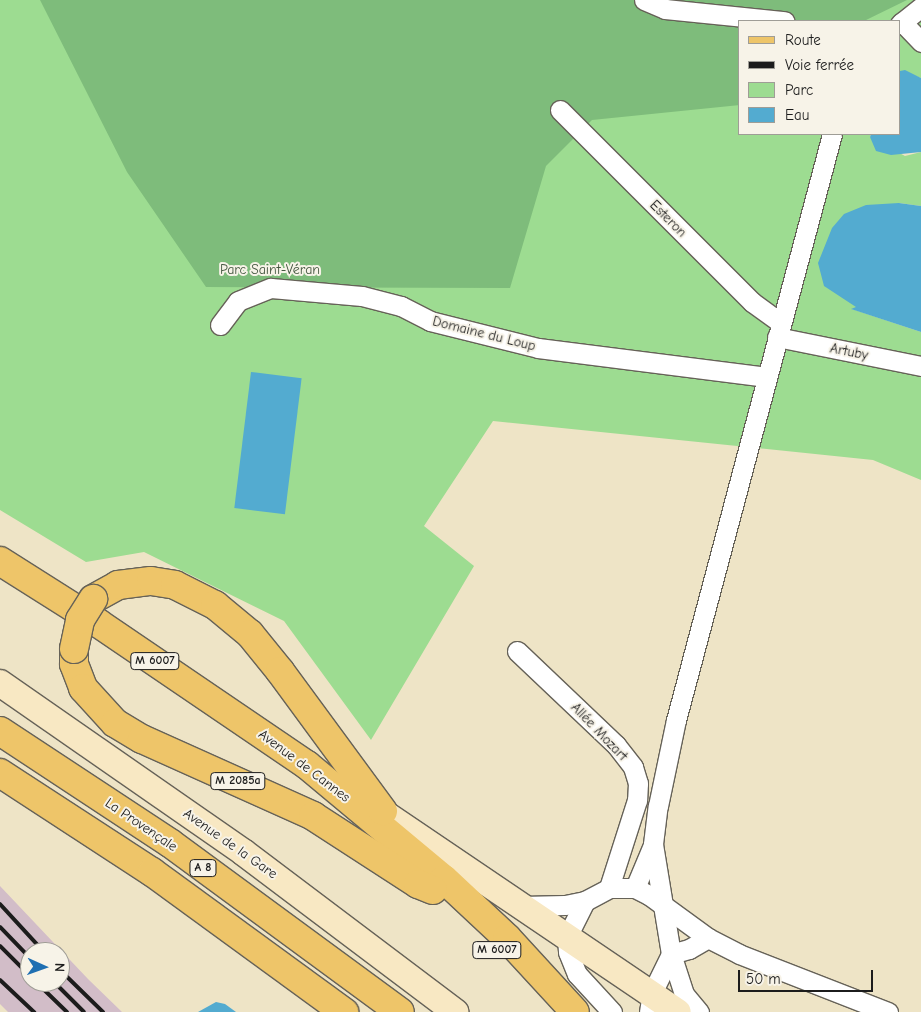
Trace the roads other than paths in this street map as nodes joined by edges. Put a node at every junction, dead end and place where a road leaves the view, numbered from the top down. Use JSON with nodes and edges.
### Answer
{"nodes":[{"id":1,"x":644,"y":0,"type":"edge"},
{"id":2,"x":921,"y":7,"type":"edge"},
{"id":3,"x":774,"y":20,"type":"edge"},
{"id":4,"x":901,"y":23,"type":"edge"},
{"id":5,"x":921,"y":42,"type":"edge"},
{"id":6,"x":560,"y":110,"type":"dead end"},
{"id":7,"x":832,"y":135,"type":"edge"},
{"id":8,"x":220,"y":325,"type":"dead end"},
{"id":9,"x":779,"y":330,"type":"junction"},
{"id":10,"x":921,"y":366,"type":"edge"},
{"id":11,"x":767,"y":377,"type":"junction"},
{"id":12,"x":0,"y":561,"type":"edge"},
{"id":13,"x":0,"y":578,"type":"edge"},
{"id":14,"x":518,"y":651,"type":"dead end"},
{"id":15,"x":0,"y":683,"type":"edge"},
{"id":16,"x":0,"y":731,"type":"edge"},
{"id":17,"x":307,"y":765,"type":"junction"},
{"id":18,"x":0,"y":773,"type":"edge"},
{"id":19,"x":383,"y":811,"type":"junction"},
{"id":20,"x":654,"y":844,"type":"junction"},
{"id":21,"x":609,"y":888,"type":"junction"},
{"id":22,"x":635,"y":888,"type":"junction"},
{"id":23,"x":433,"y":890,"type":"junction"},
{"id":24,"x":585,"y":901,"type":"junction"},
{"id":25,"x":661,"y":903,"type":"junction"},
{"id":26,"x":521,"y":906,"type":"junction"},
{"id":27,"x":567,"y":937,"type":"junction"},
{"id":28,"x":708,"y":938,"type":"junction"},
{"id":29,"x":671,"y":954,"type":"junction"},
{"id":30,"x":650,"y":1003,"type":"edge"},
{"id":31,"x":344,"y":1012,"type":"edge"},
{"id":32,"x":400,"y":1012,"type":"edge"},
{"id":33,"x":455,"y":1012,"type":"edge"},
{"id":34,"x":559,"y":1012,"type":"edge"},
{"id":35,"x":575,"y":1012,"type":"edge"},
{"id":36,"x":612,"y":1012,"type":"edge"},
{"id":37,"x":678,"y":1012,"type":"edge"},
{"id":38,"x":699,"y":1012,"type":"edge"},
{"id":39,"x":888,"y":1012,"type":"edge"}],
"edges":[{"from":1,"to":3,"type":"street"},
{"from":2,"to":4,"type":"street"},
{"from":4,"to":5,"type":"street"},
{"from":6,"to":9,"type":"street","name":"Esteron"},
{"from":7,"to":9,"type":"street"},
{"from":8,"to":11,"type":"street","name":"Domaine du Loup"},
{"from":9,"to":10,"type":"street","name":"Artuby"},
{"from":9,"to":11,"type":"street"},
{"from":11,"to":20,"type":"street"},
{"from":12,"to":17,"type":"main road","name":"Avenue de Cannes","number":"M 6007"},
{"from":13,"to":23,"type":"main road","name":"Avenue de Cannes","number":"M 6007"},
{"from":14,"to":21,"type":"street","name":"Allée Mozart"},
{"from":15,"to":33,"type":"main road","name":"Avenue de la Gare"},
{"from":16,"to":32,"type":"main road","name":"La Provençale","number":"A 8"},
{"from":17,"to":19,"type":"main road"},
{"from":17,"to":35,"type":"main road","name":"Avenue de Cannes","number":"M 6007"},
{"from":18,"to":31,"type":"main road","number":"A 8"},
{"from":19,"to":23,"type":"main road","number":"M 2085a","bridge":true},
{"from":19,"to":26,"type":"main road","number":"M 2085a"},
{"from":20,"to":22,"type":"street"},
{"from":20,"to":25,"type":"street"},
{"from":21,"to":22,"type":"street"},
{"from":21,"to":24,"type":"street"},
{"from":22,"to":25,"type":"street"},
{"from":23,"to":34,"type":"main road","name":"Avenue de Cannes","number":"M 6007"},
{"from":24,"to":26,"type":"street"},
{"from":24,"to":27,"type":"street"},
{"from":25,"to":28,"type":"street"},
{"from":25,"to":29,"type":"street"},
{"from":26,"to":27,"type":"main road","number":"M 2085a"},
{"from":27,"to":30,"type":"main road","number":"M 2085a"},
{"from":27,"to":36,"type":"street"},
{"from":28,"to":29,"type":"street"},
{"from":28,"to":39,"type":"street"},
{"from":29,"to":30,"type":"street"},
{"from":29,"to":38,"type":"street"},
{"from":30,"to":37,"type":"main road","number":"M 2085a"}]}
